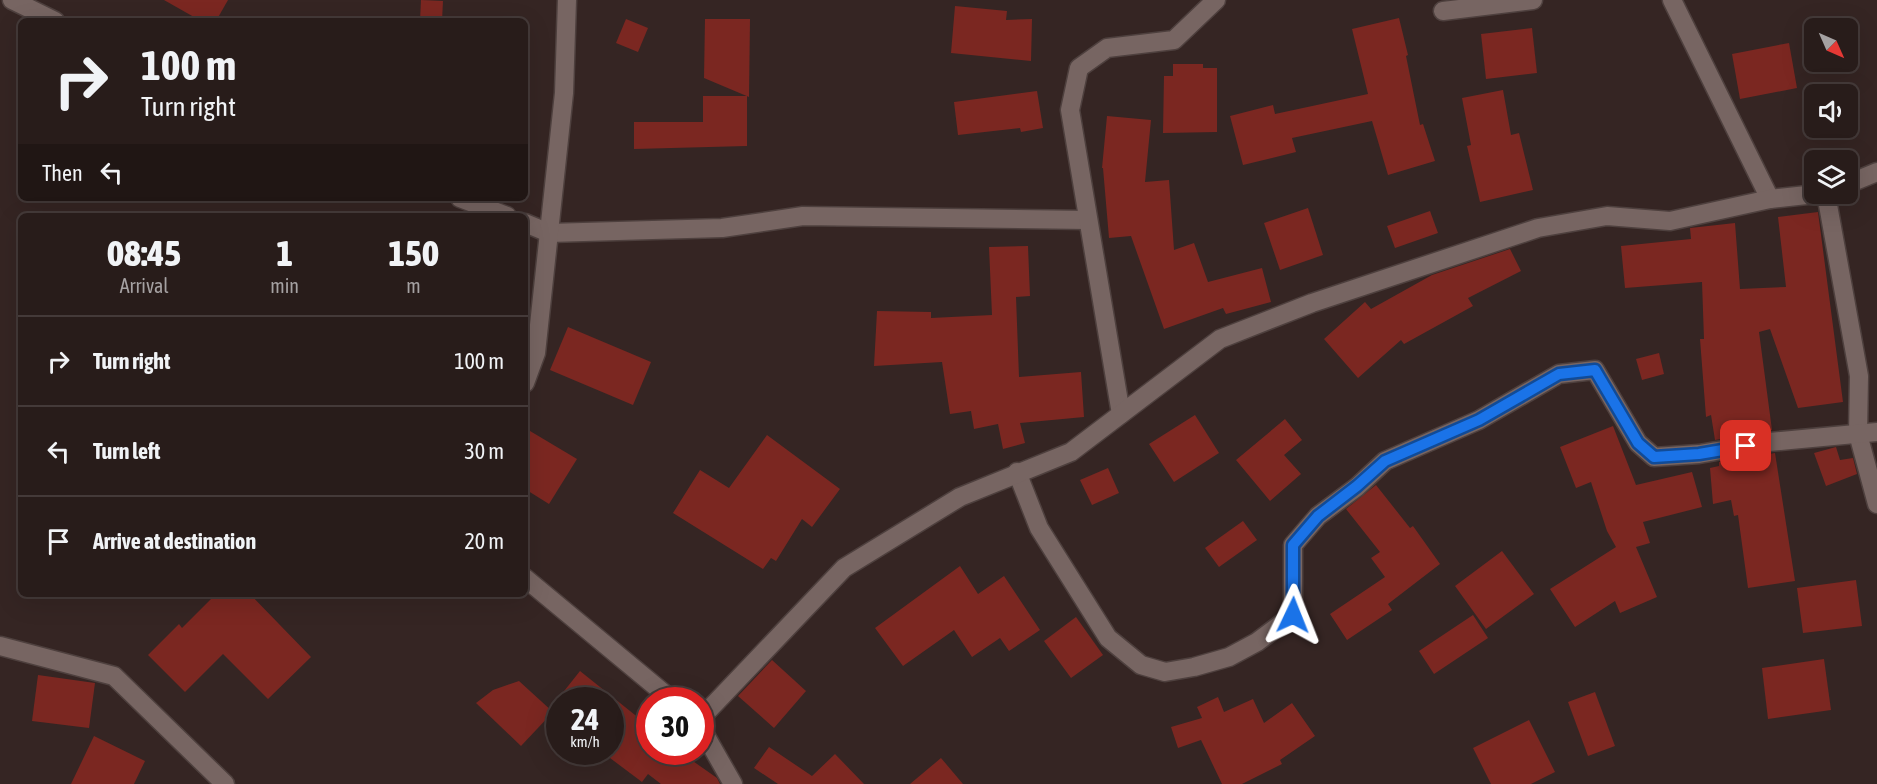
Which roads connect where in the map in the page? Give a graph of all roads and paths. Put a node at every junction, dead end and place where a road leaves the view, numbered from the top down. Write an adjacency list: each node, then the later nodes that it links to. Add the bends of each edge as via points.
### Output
1 (12, 0): 7 (street)
2 (567, 0): 17 (street, via 564,93)
3 (1216, 0): 15 (street, via 1174,40 1107,48 1079,68 1070,110)
4 (1533, 0): 6 (street)
5 (1672, 0): 11 (street)
6 (1443, 11)
7 (49, 18)
8 (1877, 172): 9 (street)
9 (1858, 180)
10 (1804, 195): 11 (street)
11 (1770, 199): 19 (street, via 1670,221 1607,216 1538,228 1311,303 1220,339)
12 (468, 201): 14 (street)
13 (1828, 204): 21 (street, via 1859,376)
14 (499, 213)
15 (1088, 220): 17 (street, via 804,216 722,228); 19 (street)
16 (528, 224): 17 (street)
17 (549, 232): 18 (street, via 536,353)
18 (528, 374)
19 (1121, 414): 22 (street, via 1071,452)
20 (1877, 432): 21 (street)
21 (1858, 434): 22 (street, via 1654,457 1638,443 1595,370 1559,374 1479,420 1385,461 1318,516 1293,545 1293,615 1229,657 1165,672 1141,665 1108,638 1039,528); 23 (street)
22 (1017, 472): 27 (street, via 960,496 844,567)
23 (1877, 504)
24 (528, 580): 26 (street)
25 (0, 646): 29 (street, via 114,676)
26 (656, 687)
27 (714, 704)
28 (714, 751): 30 (street)
29 (225, 784)
30 (733, 784)

